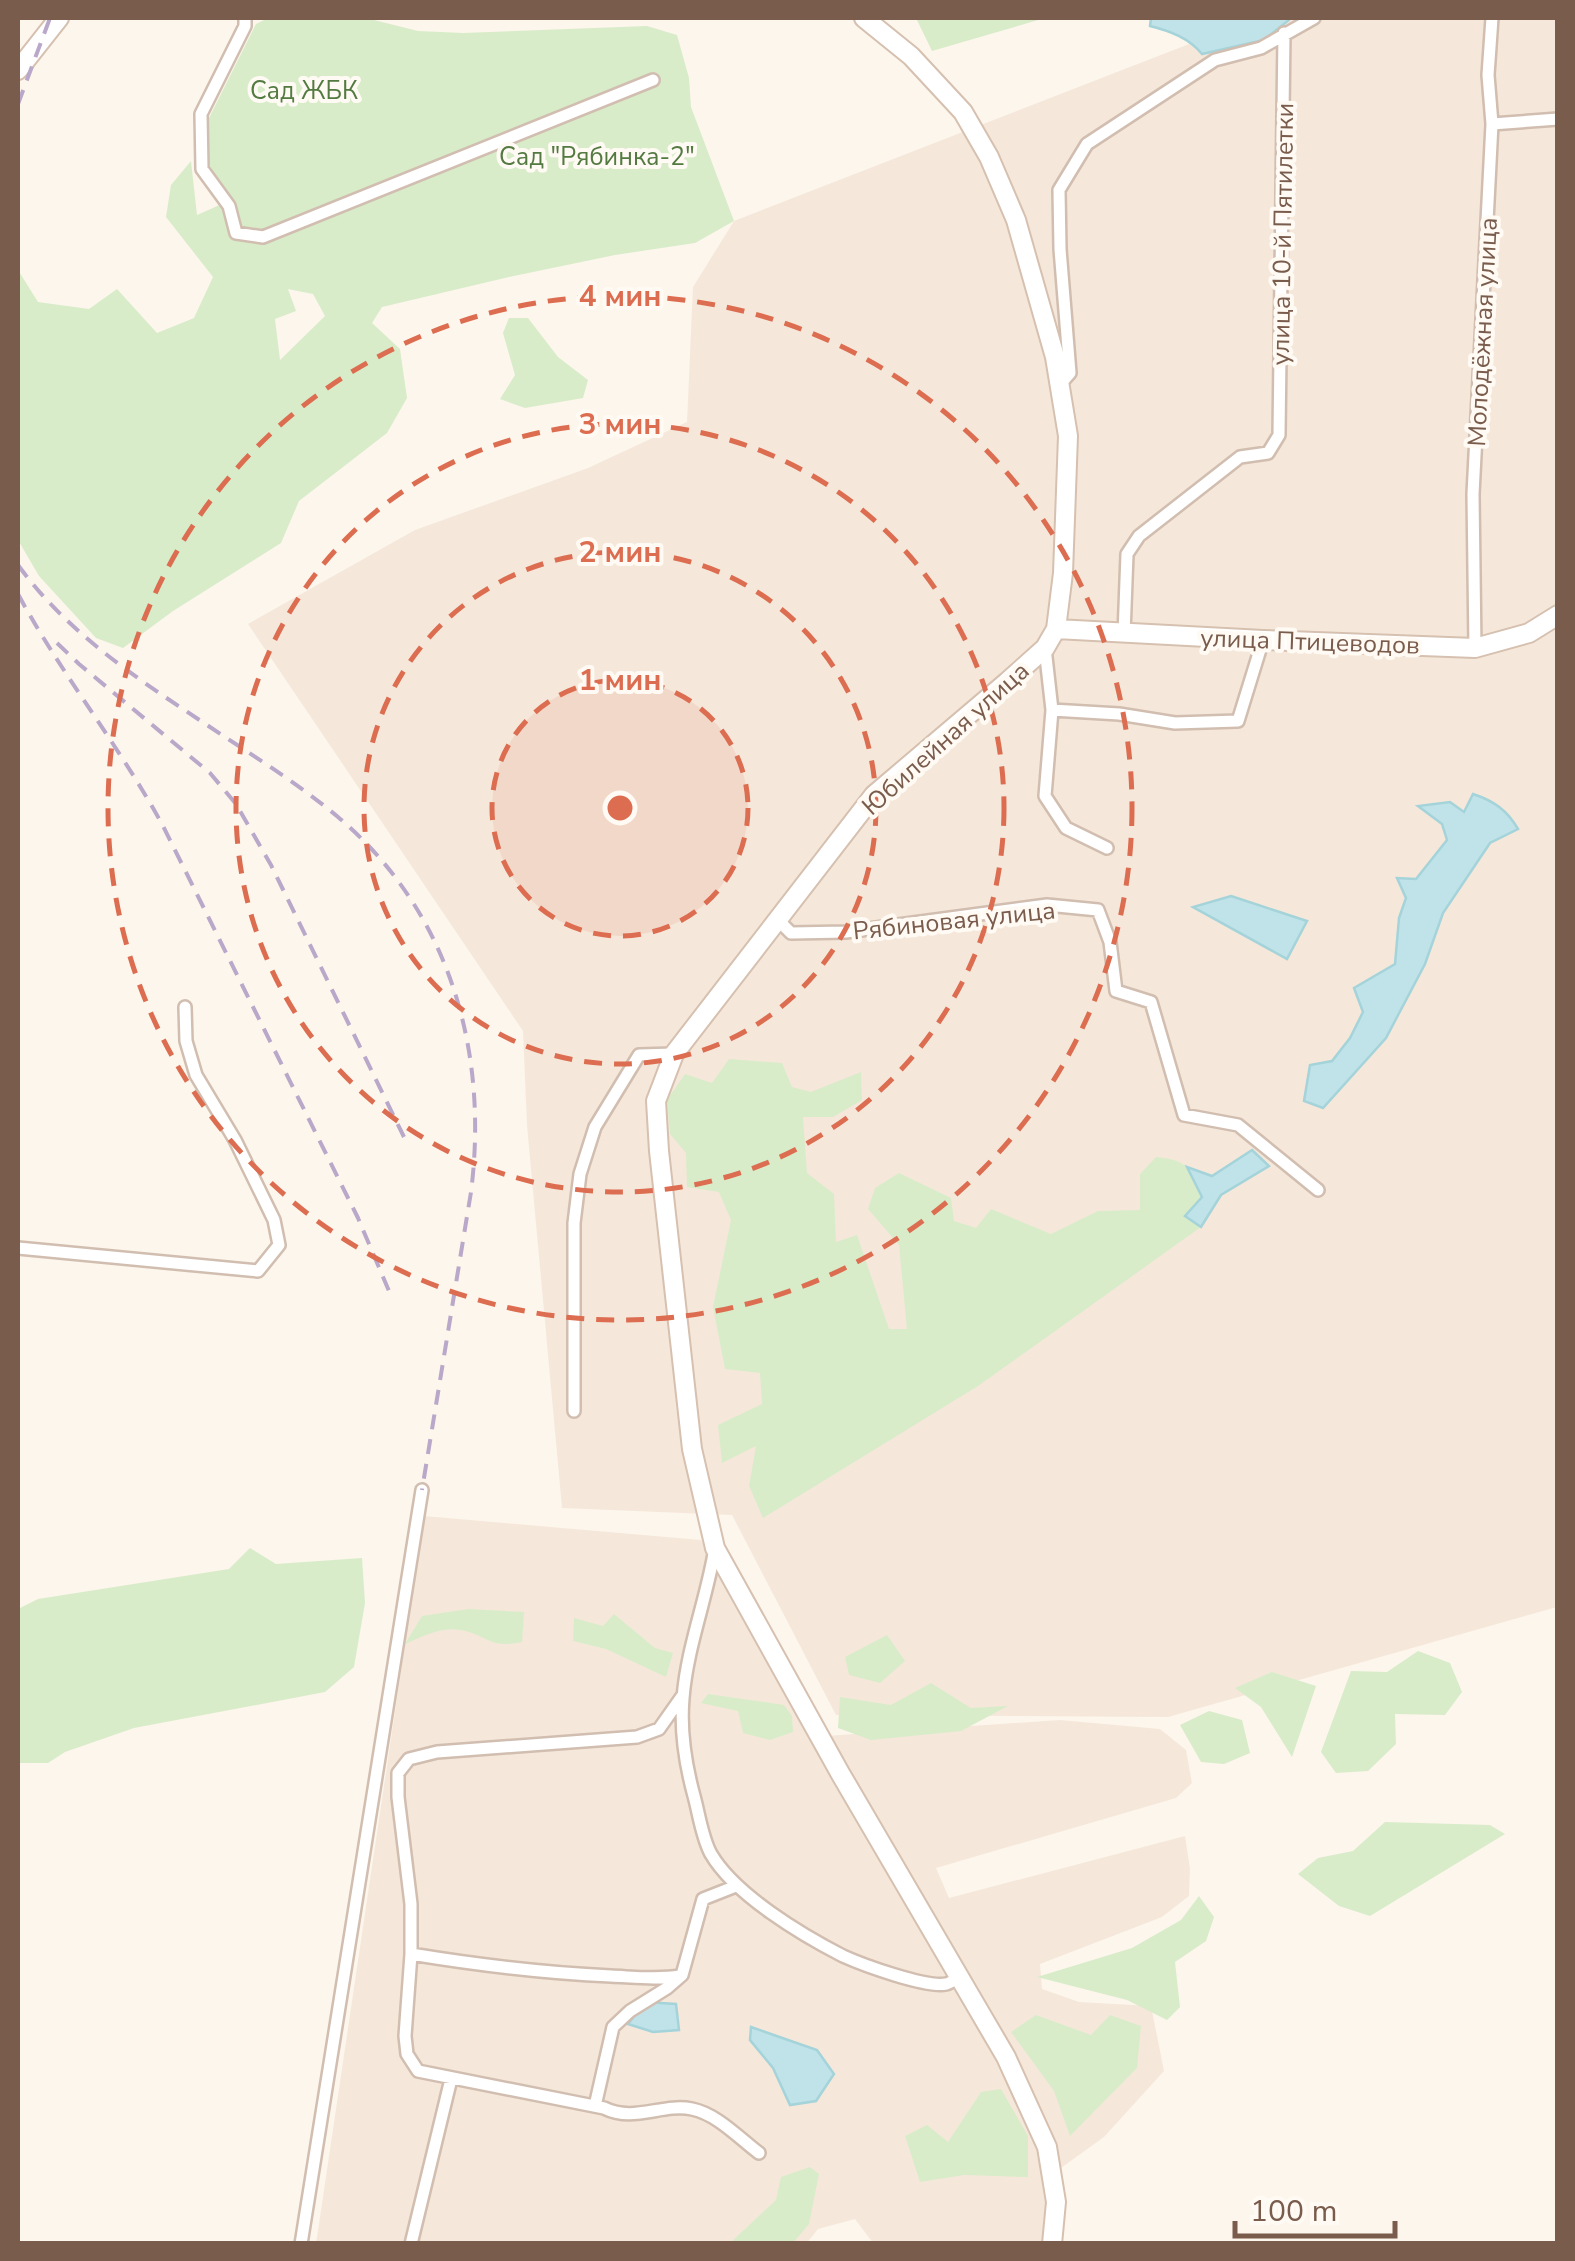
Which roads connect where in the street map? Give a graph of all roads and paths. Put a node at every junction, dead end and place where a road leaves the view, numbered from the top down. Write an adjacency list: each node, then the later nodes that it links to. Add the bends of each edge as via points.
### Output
1 (60, 18): 7 (street)
2 (245, 18): 8 (street, via 201,114 202,169 229,206 236,233 263,237)
3 (864, 18): 11 (street, Юбилейная улица, via 911,56 978,136 1008,198)
4 (1314, 18): 6 (street)
5 (1492, 18): 10 (street, Молодёжная улица)
6 (1284, 33): 11 (street, via 1262,48 1215,60 1087,144 1059,190 1070,373); 14 (street, улица 10-й Пятилетки, via 1279,435 1268,453 1240,457 1139,536 1127,554)
7 (18, 70)
8 (654, 80)
9 (1558, 119): 10 (street)
10 (1492, 124): 17 (street, Молодёжная улица, via 1473,494)
11 (1060, 384): 13 (street, Юбилейная улица, via 1068,436)
12 (1558, 615): 17 (street, улица Птицеводов, via 1528,633)
13 (1056, 629): 14 (street, улица Птицеводов); 16 (street, Юбилейная улица)
14 (1124, 634): 15 (street, улица Птицеводов)
15 (1263, 640): 17 (street, улица Птицеводов); 18 (street, via 1238,721 1174,723)
16 (1045, 648): 18 (street); 20 (street, Юбилейная улица, via 874,796)
17 (1475, 648)
18 (1052, 710): 19 (street, via 1045,796 1066,828)
19 (1108, 848)
20 (779, 921): 22 (street, Юбилейная улица); 23 (street, Рябиновая улица, via 792,933 846,932 1047,905 1098,910 1116,991 1151,1002 1184,1115 1238,1125)
21 (185, 1007): 24 (street, via 196,1075 235,1140 274,1220 279,1245 258,1271)
22 (674, 1054): 25 (street, via 638,1055 595,1127 580,1174); 27 (street, Юбилейная улица, via 656,1102 659,1151 692,1450)
23 (1318, 1190)
24 (18, 1248)
25 (574, 1411)
26 (422, 1490): 36 (street)
27 (715, 1548): 28 (street); 32 (street, Юбилейная улица)
28 (683, 1695): 29 (street, via 682,1738 710,1852); 30 (street, via 659,1729 636,1737 409,1759 398,1773 398,1797)
29 (736, 1886): 31 (street, via 703,1899); 32 (street, via 805,1934 883,1972 944,1984)
30 (411, 1954): 31 (street, via 578,1975); 33 (street, via 407,2054 418,2071)
31 (682, 1975): 34 (street, via 613,2027)
32 (959, 1976): 38 (street, Юбилейная улица, via 1006,2057 1046,2147 1056,2202)
33 (451, 2079): 34 (street); 37 (street)
34 (595, 2106): 35 (street, via 638,2114 692,2109 709,2114)
35 (758, 2153)
36 (301, 2244)
37 (412, 2244)
38 (1052, 2244)

